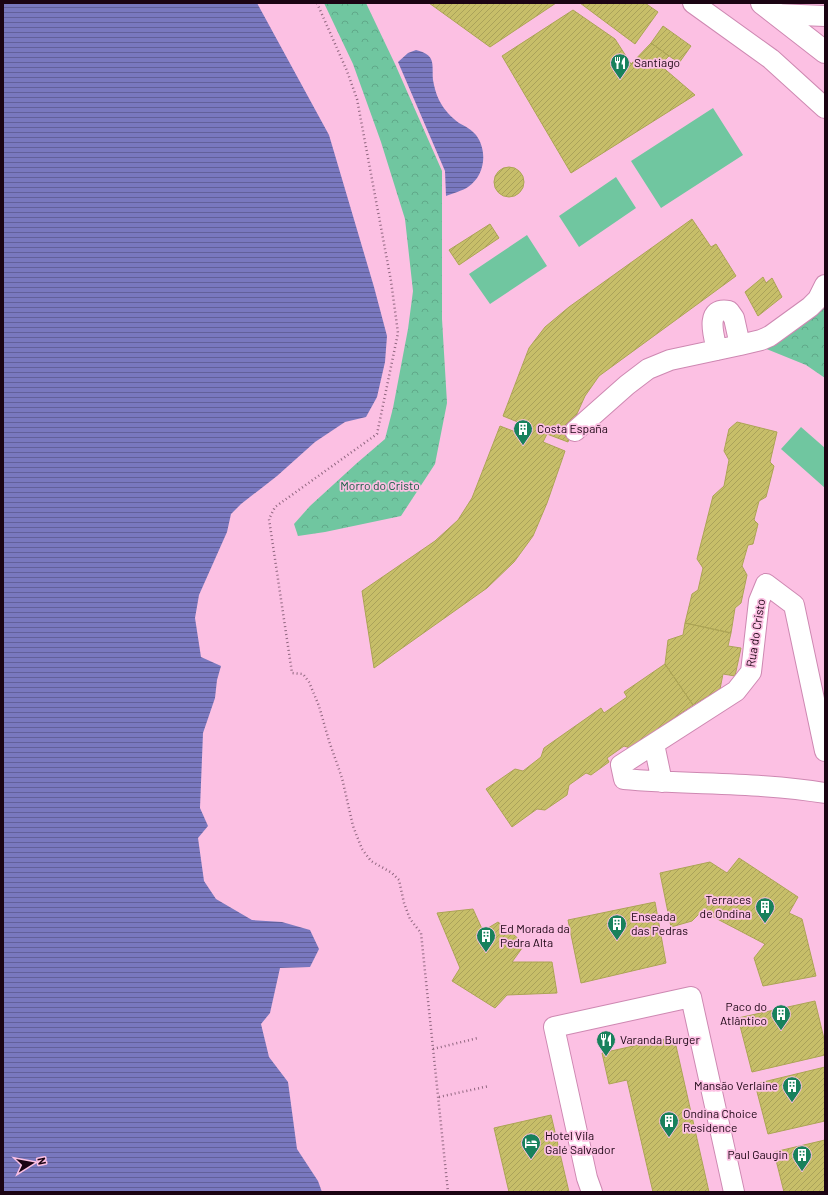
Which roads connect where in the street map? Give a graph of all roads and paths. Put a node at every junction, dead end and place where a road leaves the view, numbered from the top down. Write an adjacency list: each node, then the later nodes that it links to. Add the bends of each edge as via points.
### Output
1 (317, 3): 16 (path, via 357,99 391,281 398,333 377,434 275,507 269,519 292,673 303,674 309,682 342,778 353,826 362,849 371,861 399,880 410,920 420,933)
2 (693, 3): 6 (street, via 771,60)
3 (769, 8): 4 (street); 5 (main road)
4 (825, 16)
5 (825, 52)
6 (825, 108)
7 (825, 284): 8 (street, via 818,300 776,332 761,340)
8 (740, 345): 9 (street); 9 (street, via 734,318 729,311 724,310 712,320)
9 (717, 350): 10 (street, via 670,360 648,369 627,384)
10 (575, 431)
11 (654, 744): 12 (street, Rua do Cristo, via 736,691 751,672 759,601 766,584 794,605); 13 (street); 13 (street, Rua do Cristo, via 621,765 624,779)
12 (825, 751)
13 (662, 782): 14 (street, Rua do Cristo, via 782,787)
14 (825, 793)
15 (478, 1038): 16 (path)
16 (433, 1049): 18 (path)
17 (489, 1086): 18 (path)
18 (439, 1097): 19 (path)
19 (448, 1192)
20 (592, 1192): 21 (street, via 554,1027 691,997)
21 (734, 1192)

